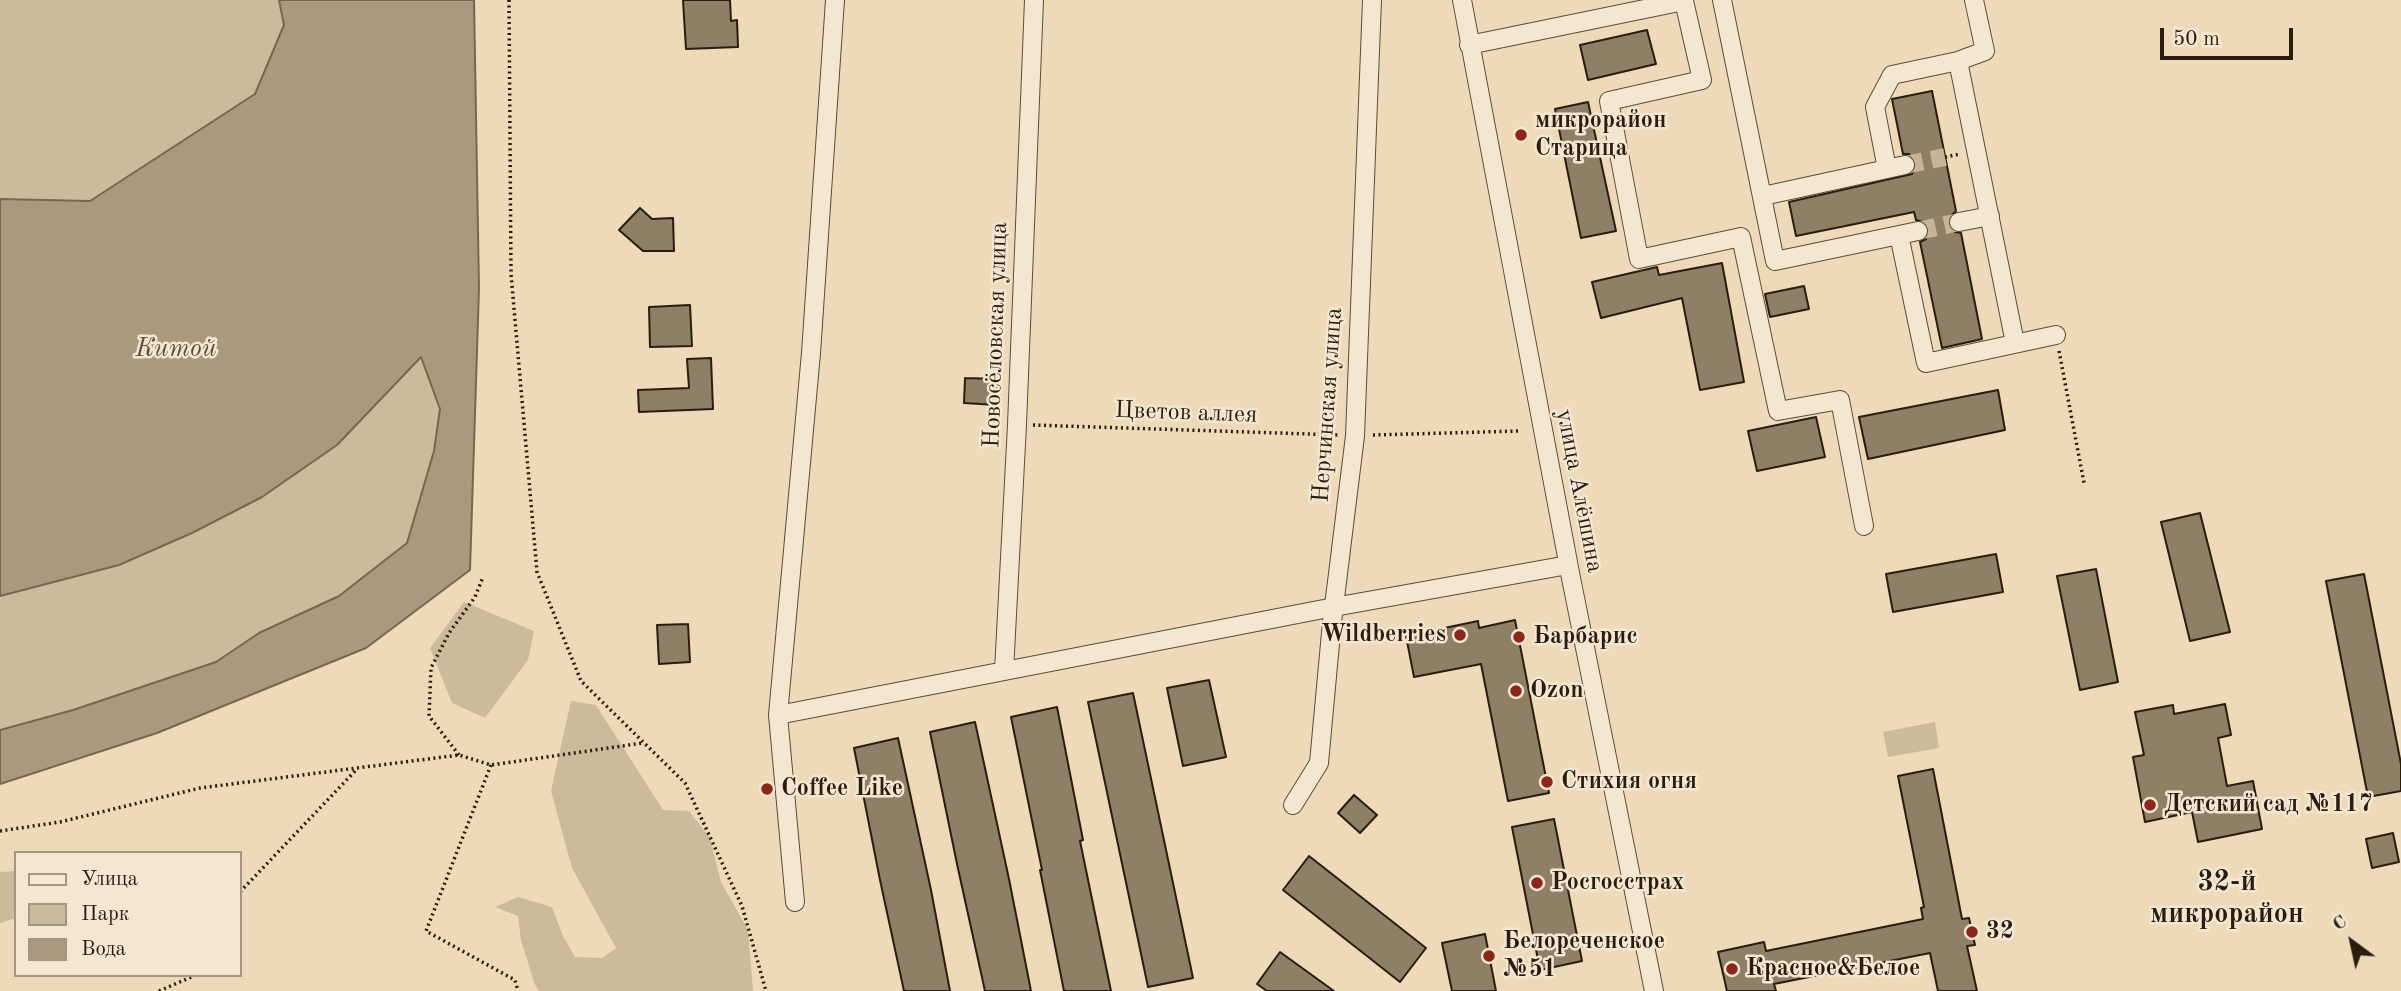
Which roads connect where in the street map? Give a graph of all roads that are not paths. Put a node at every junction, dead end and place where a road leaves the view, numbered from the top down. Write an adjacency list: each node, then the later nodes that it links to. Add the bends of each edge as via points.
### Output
1 (835, 0): 23 (street, via 809,380)
2 (1034, 0): 22 (street, Новосёловская улица)
3 (1372, 0): 21 (street, Нерчинская улица, via 1355,436)
4 (1462, 0): 8 (street, улица Алёшина)
5 (1687, 0): 8 (street); 19 (street, via 1702,80 1609,101 1639,259 1741,237 1779,411 1840,400)
6 (1722, 0): 12 (street)
7 (1974, 0): 9 (street, via 1984,51)
8 (1469, 45): 20 (street, улица Алёшина)
9 (1958, 61): 11 (street, via 1892,75 1875,107); 13 (street)
10 (1905, 165): 11 (street)
11 (1887, 169): 12 (street)
12 (1763, 195): 16 (street, via 1775,261)
13 (1990, 216): 14 (street); 18 (street)
14 (1959, 222)
15 (1918, 231): 16 (street)
16 (1899, 234): 18 (street, via 1926,363)
17 (2056, 335): 18 (street)
18 (2015, 343)
19 (1864, 526)
20 (1568, 565): 21 (street); 26 (street, улица Алёшина)
21 (1334, 607): 22 (street); 24 (street, Нерчинская улица, via 1319,763)
22 (1004, 671): 23 (street)
23 (778, 715): 25 (street)
24 (1293, 805)
25 (795, 902)
26 (1654, 991)

